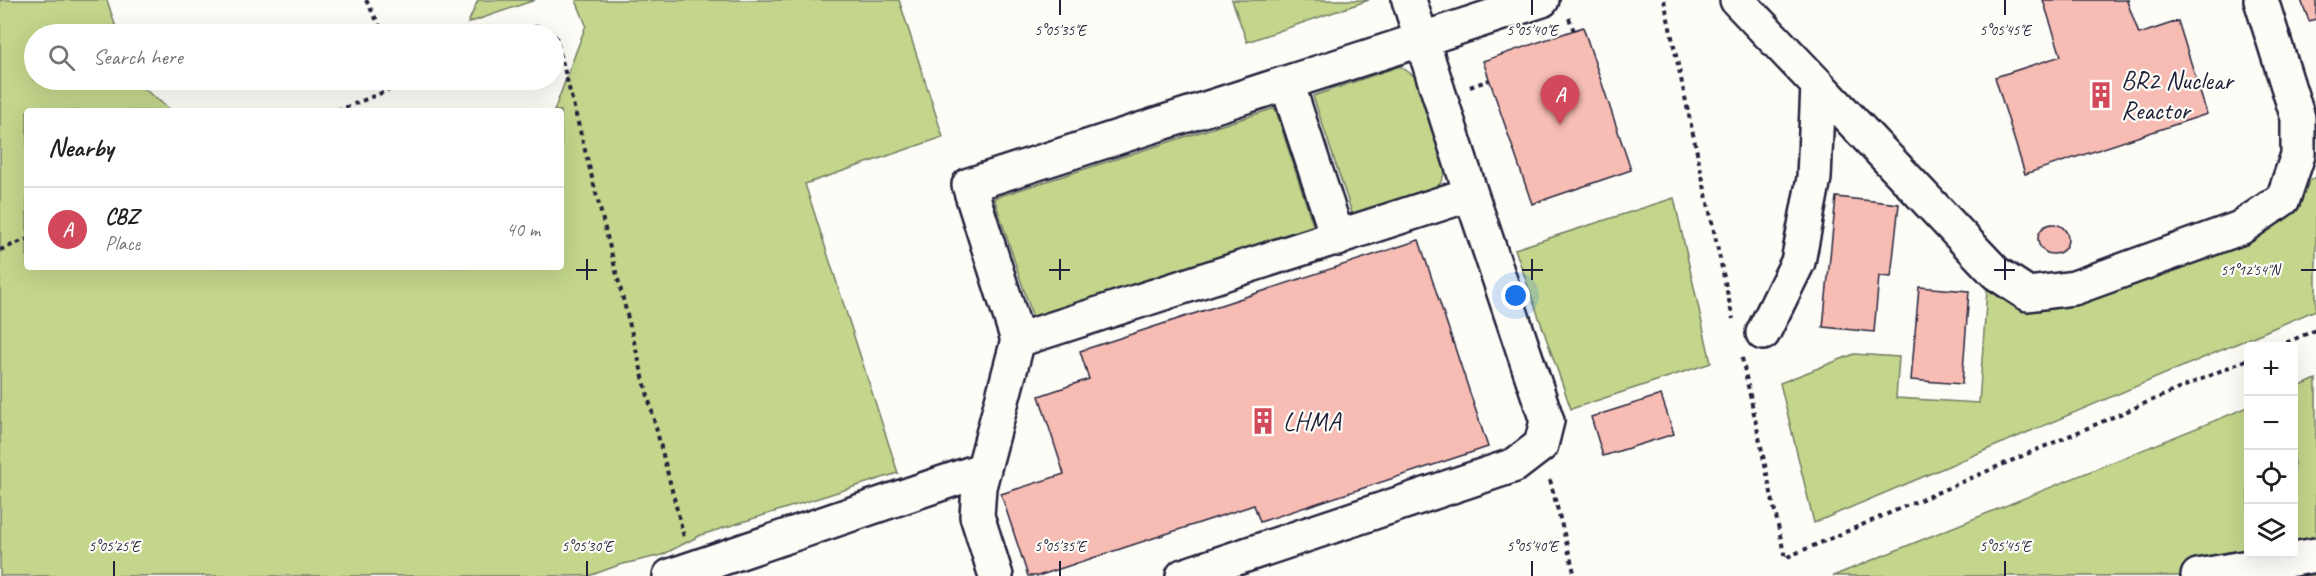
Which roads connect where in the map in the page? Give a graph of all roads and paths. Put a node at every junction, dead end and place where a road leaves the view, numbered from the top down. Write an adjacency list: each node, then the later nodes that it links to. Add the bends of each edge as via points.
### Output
1 (366, 0): 7 (path)
2 (1409, 0): 8 (lane)
3 (1542, 0): 8 (lane)
4 (1664, 0): 19 (path)
5 (1737, 0): 11 (lane)
6 (2260, 0): 11 (lane, via 2298,118 2298,155 2283,199 2240,228 2074,288 2028,294 1996,273)
7 (379, 24)
8 (1423, 39): 10 (lane); 14 (lane)
9 (564, 71): 26 (path)
10 (1287, 82): 15 (lane); 20 (lane, via 969,185)
11 (1818, 85): 19 (lane, via 1815,178 1798,262)
12 (388, 90): 13 (path)
13 (344, 108)
14 (1472, 194): 15 (lane); 23 (lane, via 1547,421)
15 (1338, 239): 20 (lane)
16 (24, 240): 17 (path)
17 (0, 250)
18 (2316, 330): 21 (path)
19 (1746, 336): 22 (path, via 1785,558)
20 (1018, 340): 24 (lane)
21 (2288, 342)
22 (2244, 361)
23 (1540, 444): 28 (lane, via 1515,465); 29 (path)
24 (984, 469): 26 (lane); 27 (lane, via 977,516)
25 (2316, 555): 30 (lane)
26 (681, 572)
27 (996, 576)
28 (1184, 576)
29 (1575, 576)
30 (2198, 576)

